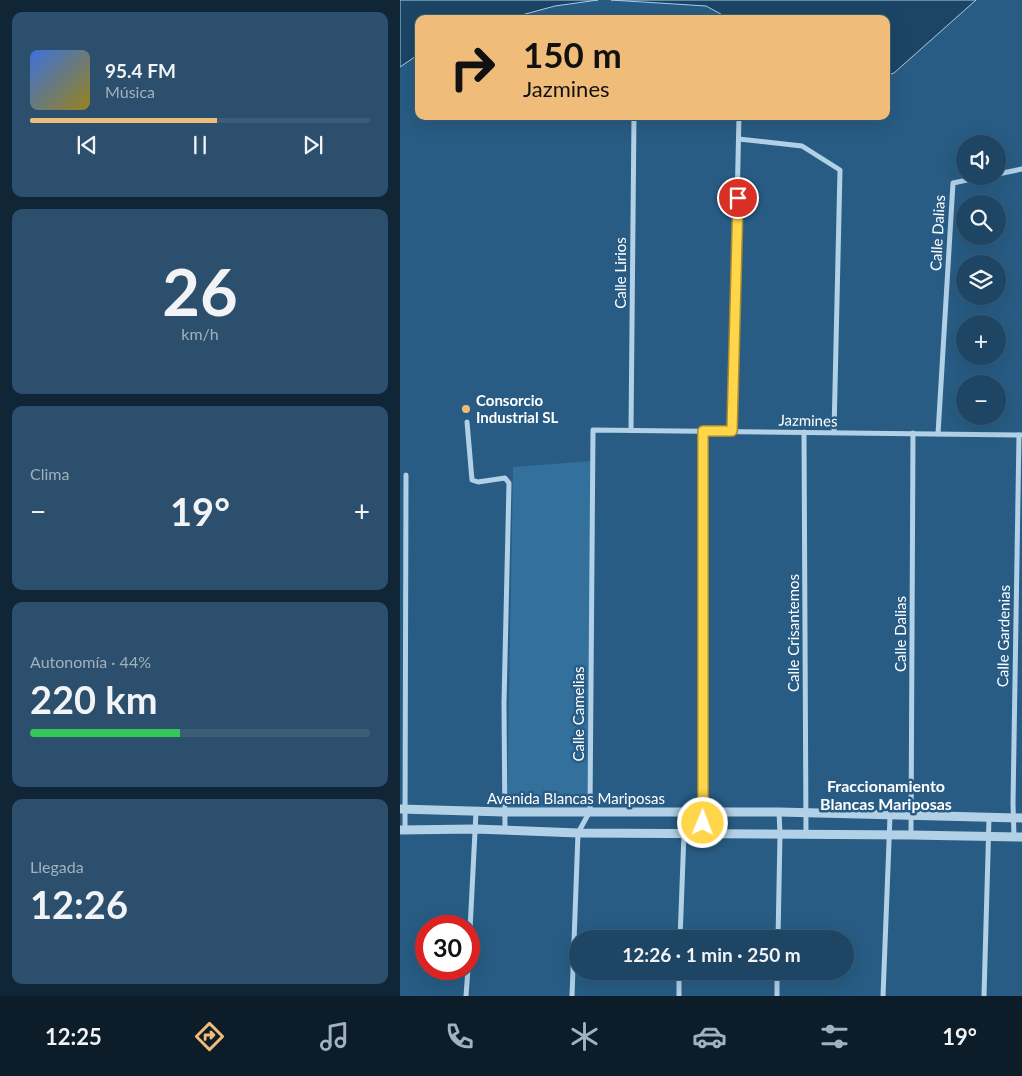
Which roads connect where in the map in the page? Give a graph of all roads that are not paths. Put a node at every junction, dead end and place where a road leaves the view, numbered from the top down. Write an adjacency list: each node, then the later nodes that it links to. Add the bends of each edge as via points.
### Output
1 (634, 120): 9 (street, Calle Lirios)
2 (739, 120): 3 (street)
3 (739, 140): 11 (street); 13 (street, via 802,146 840,170)
4 (1022, 169): 5 (street)
5 (1006, 172)
6 (956, 182): 15 (street, Calle Dalias, via 953,183)
7 (467, 422): 21 (street, via 472,480 505,478 509,483)
8 (593, 430): 9 (street, Jazmines); 22 (street, Calle Camelias)
9 (631, 430): 10 (street, Jazmines)
10 (703, 431): 11 (street, Jazmines); 23 (street)
11 (732, 431): 12 (street, Jazmines)
12 (804, 432): 13 (street, Jazmines); 25 (street, Calle Crisantemos)
13 (834, 432): 14 (street, Jazmines)
14 (914, 433): 15 (street, Jazmines); 27 (street, Calle Dalias)
15 (938, 434): 16 (street, Jazmines)
16 (1020, 435): 29 (street, Calle Gardenias)
17 (406, 475): 18 (street)
18 (402, 809): 20 (street, Avenida Blancas Mariposas); 31 (street)
19 (686, 811): 22 (street, Avenida Blancas Mariposas); 23 (street, Avenida Blancas Mariposas); 34 (street)
20 (476, 812): 21 (street, Avenida Blancas Mariposas); 30 (street)
21 (504, 812): 22 (street, Avenida Blancas Mariposas); 32 (street)
22 (590, 812): 33 (street, Calle Camelias)
23 (704, 812): 24 (street, Avenida Blancas Mariposas); 35 (street)
24 (779, 812): 25 (street, Avenida Blancas Mariposas); 36 (street)
25 (806, 813): 26 (street, Avenida Blancas Mariposas); 37 (street, Calle Crisantemos)
26 (890, 816): 27 (street, Avenida Blancas Mariposas); 38 (street)
27 (912, 817): 28 (street, Avenida Blancas Mariposas); 39 (street, Calle Dalias)
28 (990, 818): 29 (street, Avenida Blancas Mariposas); 40 (street)
29 (1017, 818): 41 (street, Calle Gardenias)
30 (475, 829): 31 (street, Avenida Blancas Mariposas); 32 (street, Avenida Blancas Mariposas); 42 (street)
31 (402, 830)
32 (505, 830): 33 (street, Avenida Blancas Mariposas)
33 (578, 833): 34 (street, Avenida Blancas Mariposas); 49 (street, Calle Camelias)
34 (684, 834): 35 (street, Avenida Blancas Mariposas); 43 (street)
35 (702, 834): 36 (street, Avenida Blancas Mariposas)
36 (780, 834): 37 (street, Avenida Blancas Mariposas); 44 (street)
37 (806, 834): 38 (street, Avenida Blancas Mariposas)
38 (889, 835): 39 (street, Avenida Blancas Mariposas); 52 (street)
39 (911, 835): 40 (street, Avenida Blancas Mariposas)
40 (989, 836): 41 (street, Avenida Blancas Mariposas); 53 (street)
41 (1018, 837)
42 (471, 915)
43 (680, 930)
44 (778, 930)
45 (467, 980): 48 (street)
46 (679, 980): 50 (street)
47 (777, 980): 51 (street)
48 (466, 996)
49 (572, 996)
50 (679, 996)
51 (777, 996)
52 (883, 996)
53 (984, 996)

